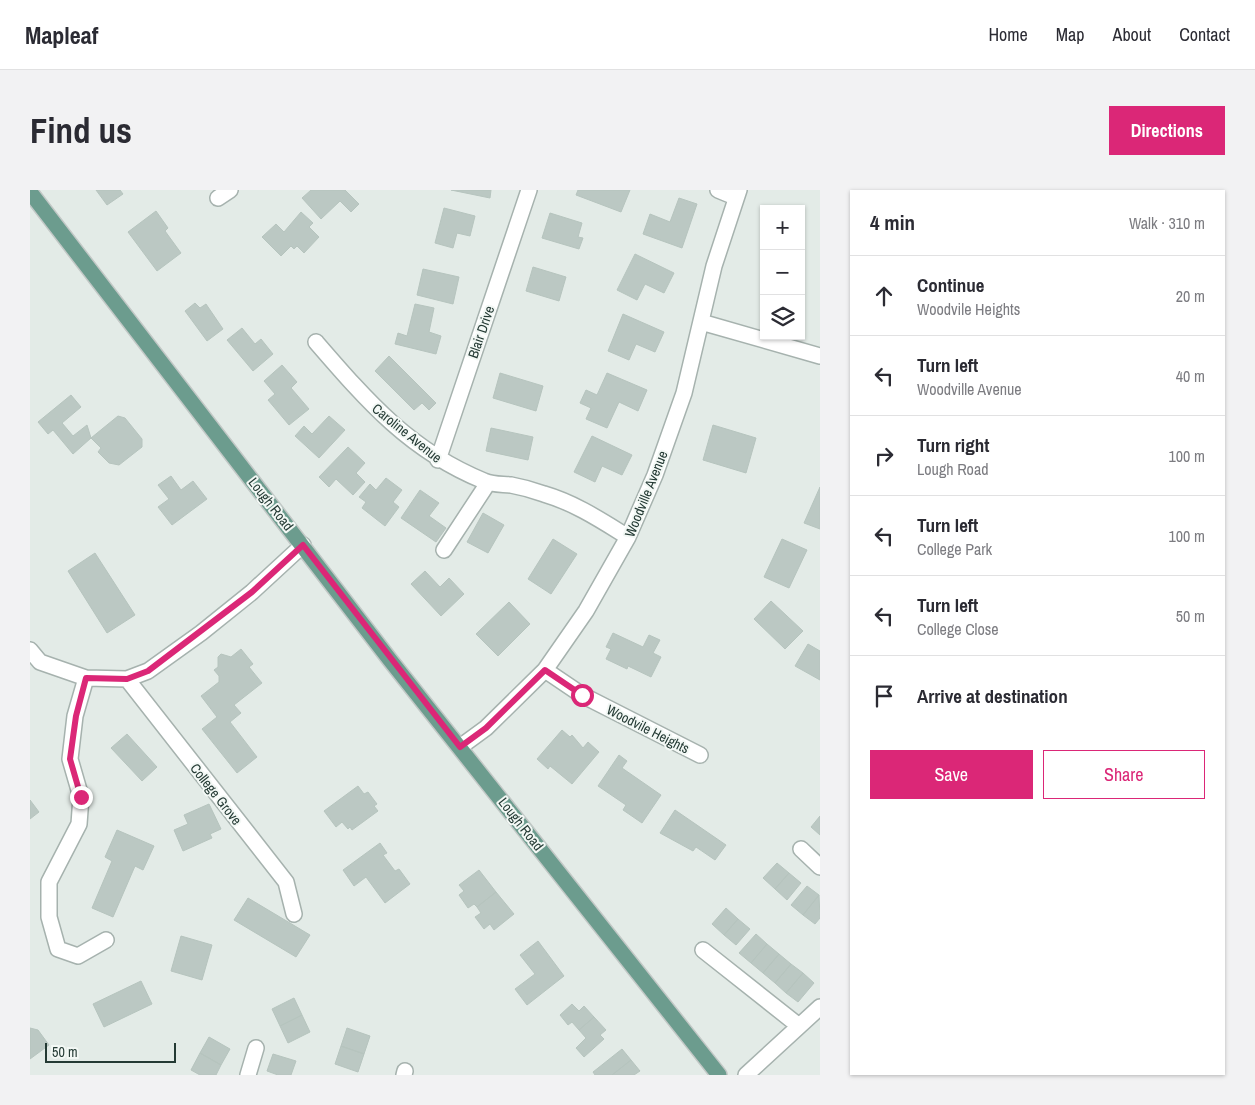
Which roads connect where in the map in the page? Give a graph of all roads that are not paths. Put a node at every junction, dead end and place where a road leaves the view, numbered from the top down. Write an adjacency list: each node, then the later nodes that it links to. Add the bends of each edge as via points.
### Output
1 (529, 190): 8 (street, Blair Drive)
2 (718, 190): 4 (street)
3 (30, 192): 11 (main road, Lough Road)
4 (737, 193): 5 (street, Woodville Avenue, via 714,266)
5 (701, 322): 7 (street); 10 (street, Woodville Avenue, via 684,393)
6 (316, 342): 8 (street, Caroline Avenue, via 390,422)
7 (820, 356)
8 (438, 460): 9 (street, Caroline Avenue)
9 (488, 483): 10 (street, Caroline Avenue, via 546,494 589,513); 12 (street)
10 (628, 538): 14 (street, Woodville Avenue, via 586,611)
11 (303, 545): 16 (street, via 252,592 201,632 148,671); 17 (main road, Lough Road)
12 (444, 550)
13 (30, 650): 15 (street, via 40,662)
14 (545, 670): 17 (street, Woodville Avenue, via 486,728); 18 (street, Woodvile Heights, via 582,695)
15 (86, 678): 16 (street); 22 (street, via 70,759 81,797 79,824 49,882 49,917 58,949 78,956)
16 (127, 679): 21 (street, College Grove, via 286,882)
17 (460, 747): 28 (main road, Lough Road)
18 (700, 755)
19 (801, 849): 20 (street)
20 (820, 867)
21 (294, 914)
22 (106, 940)
23 (703, 950): 25 (street)
24 (820, 1007): 25 (street)
25 (799, 1026): 29 (street)
26 (256, 1048): 27 (street)
27 (248, 1075)
28 (719, 1075)
29 (746, 1075)

